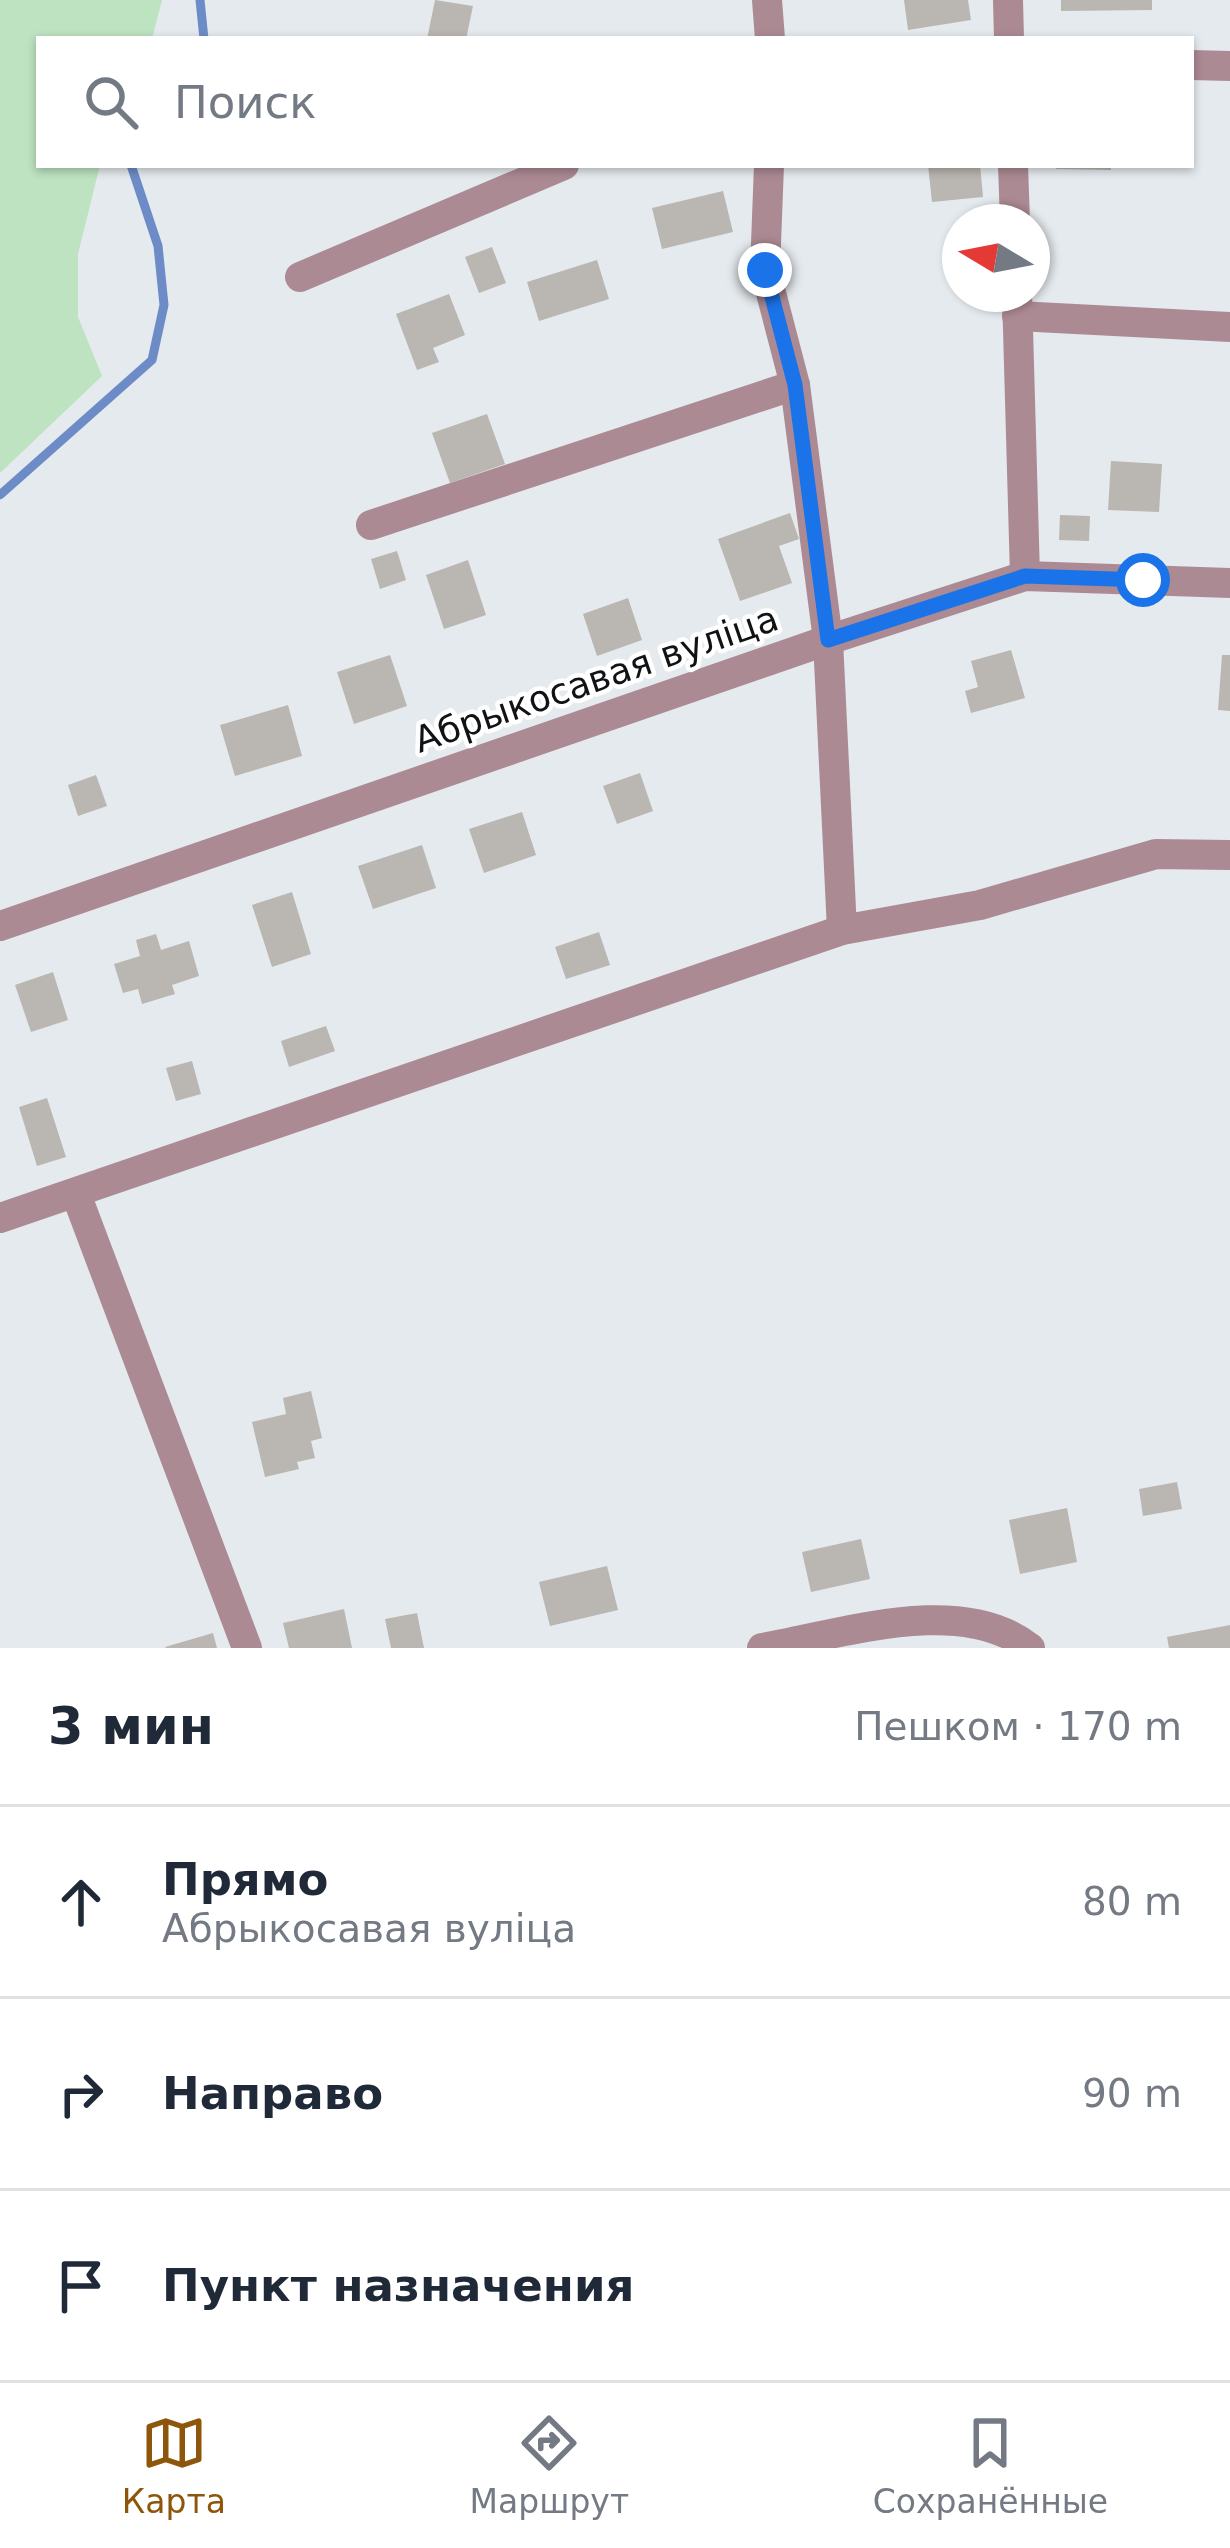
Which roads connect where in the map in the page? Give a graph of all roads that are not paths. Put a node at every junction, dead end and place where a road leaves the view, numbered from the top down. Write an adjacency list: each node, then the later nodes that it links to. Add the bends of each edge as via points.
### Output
1 (767, 0): 3 (street)
2 (1008, 0): 4 (street)
3 (770, 36)
4 (1009, 36)
5 (1194, 64): 6 (street)
6 (1230, 66)
7 (557, 168): 11 (street)
8 (770, 168): 15 (street, via 765,270)
9 (1013, 168): 10 (street)
10 (1014, 204)
11 (300, 277)
12 (1050, 308): 14 (street)
13 (1017, 312): 17 (street)
14 (1230, 327)
15 (795, 385): 16 (street); 19 (street)
16 (370, 525)
17 (1025, 576): 18 (street, Абрыкосавая вуліца); 19 (street, Абрыкосавая вуліца)
18 (1230, 584)
19 (828, 640): 21 (street, Абрыкосавая вуліца); 22 (street)
20 (1230, 855): 22 (street, via 1156,854 980,905)
21 (0, 926)
22 (842, 930): 23 (street)
23 (76, 1194): 24 (street); 25 (street)
24 (0, 1218)
25 (248, 1648)
26 (763, 1648): 27 (street, via 938,1617 1014,1635)
27 (1030, 1648)

